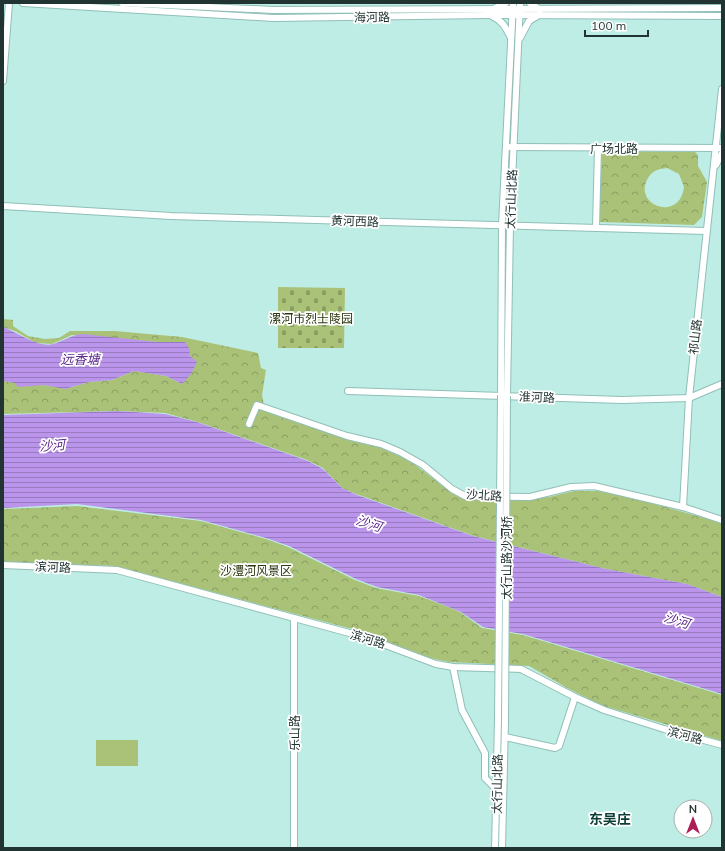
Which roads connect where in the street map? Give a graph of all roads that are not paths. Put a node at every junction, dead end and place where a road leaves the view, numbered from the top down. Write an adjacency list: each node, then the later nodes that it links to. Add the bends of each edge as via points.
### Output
1 (9, 3): 14 (street)
2 (22, 3): 9 (street, 海河路, via 274,18)
3 (122, 3): 9 (street, 海河路, via 274,10)
4 (506, 3): 9 (street)
5 (520, 3): 10 (street, 太行山北路)
6 (530, 3): 11 (street)
7 (722, 8): 11 (street, 海河路)
8 (512, 9): 9 (street, 海河路); 10 (street, 海河路); 13 (street, 太行山北路)
9 (490, 12): 13 (street, via 500,20)
10 (520, 13): 11 (street, 海河路); 13 (street, 太行山北路)
11 (540, 13): 12 (street, 海河路); 13 (street, via 529,21)
12 (722, 16)
13 (515, 40): 16 (street, 太行山北路); 17 (street, 太行山北路)
14 (3, 81)
15 (722, 89): 19 (street, 祁山路)
16 (506, 147): 17 (street, 广场北路); 24 (street, 太行山北路)
17 (513, 147): 18 (street, 广场北路); 25 (street, 太行山北路)
18 (598, 148): 19 (street, 广场北路); 26 (street)
19 (719, 148): 20 (street, 祁山路)
20 (720, 157): 22 (street, 祁山路)
21 (722, 167): 22 (street)
22 (714, 168): 27 (street, 祁山路)
23 (3, 206): 24 (street, 黄河西路, via 171,216)
24 (502, 225): 25 (street, 黄河西路); 30 (street, 太行山北路)
25 (510, 225): 26 (street, 黄河西路); 30 (street, 太行山北路)
26 (596, 228): 27 (street, 黄河西路)
27 (706, 231): 31 (street, 祁山路)
28 (722, 384): 31 (street, 淮河路)
29 (348, 391): 30 (street, 淮河路)
30 (504, 396): 31 (street, 淮河路, via 622,400); 39 (street, 太行山路沙河桥, bridge)
31 (689, 398): 33 (street, 祁山路)
32 (249, 424): 33 (street, 沙北路, via 257,405 347,436 381,444 423,465 452,489 465,496 530,498 571,487 594,486)
33 (683, 507): 34 (street, 沙北路)
34 (722, 520)
35 (3, 565): 36 (street, 滨河路, via 116,570)
36 (294, 618): 37 (street, 滨河路, via 375,641 436,664); 43 (street, 乐山路)
37 (453, 667): 38 (street, 滨河路, via 521,669); 42 (street, via 462,710 485,753 485,778)
38 (575, 697): 40 (street, via 559,746 555,748); 41 (street, 滨河路, via 604,710)
39 (502, 720): 40 (street, 太行山北路); 42 (street, 太行山北路)
40 (505, 736): 45 (street, 太行山北路)
41 (722, 745)
42 (496, 789): 44 (street, 太行山北路)
43 (294, 848)
44 (495, 848)
45 (502, 848)

